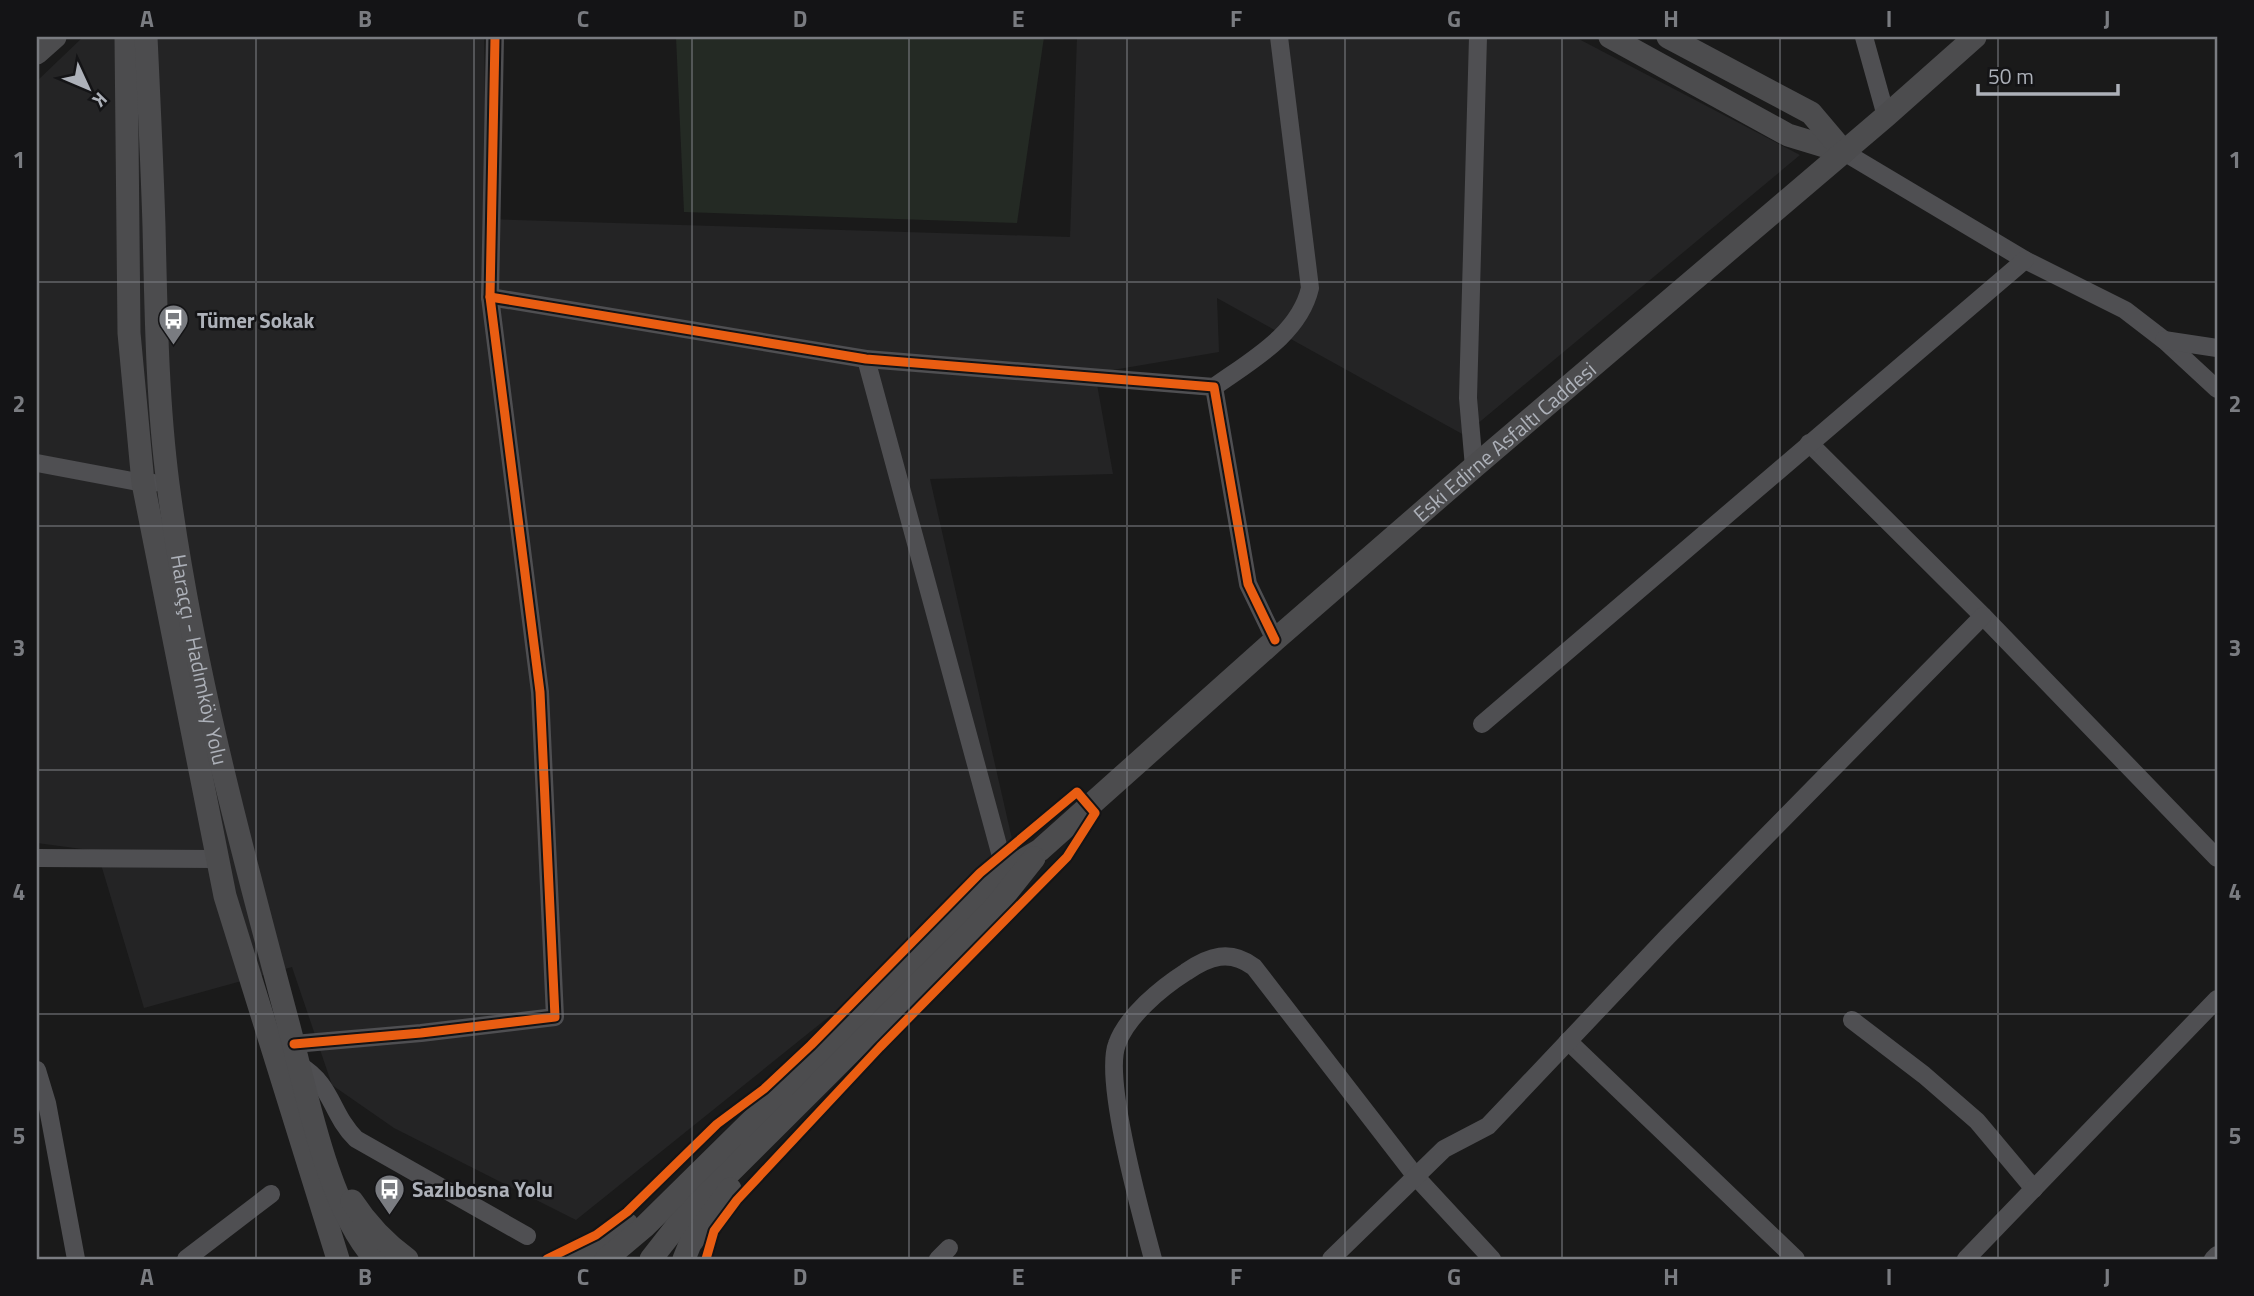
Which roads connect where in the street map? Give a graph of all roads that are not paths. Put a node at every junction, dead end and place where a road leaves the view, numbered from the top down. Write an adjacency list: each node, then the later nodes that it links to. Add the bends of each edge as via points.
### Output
1 (55, 37): 11 (main road)
2 (126, 37): 25 (main road, Haraççı - Hadımköy Yolu, via 129,334)
3 (146, 37): 24 (main road, Haraççı - Hadımköy Yolu, via 157,345)
4 (495, 37): 15 (street)
5 (1279, 37): 19 (street, via 1310,288 1306,305 1290,328)
6 (1478, 37): 23 (street, via 1468,398)
7 (1610, 37): 13 (main road, via 1788,135)
8 (1668, 37): 13 (main road, via 1811,113)
9 (1864, 37): 12 (street)
10 (1975, 37): 12 (main road, Eski Edirne Asfaltı Caddesi)
11 (37, 53)
12 (1886, 116): 13 (main road, Eski Edirne Asfaltı Caddesi)
13 (1844, 152): 14 (street); 23 (main road, Eski Edirne Asfaltı Caddesi)
14 (2025, 260): 16 (street, via 2125,310); 21 (street)
15 (490, 297): 18 (street); 37 (street, via 540,692 555,1017)
16 (2164, 340): 17 (street); 20 (street)
17 (2217, 348)
18 (866, 359): 19 (street); 33 (street)
19 (1214, 387): 27 (street, via 1248,584)
20 (2217, 389)
21 (1809, 443): 26 (street); 28 (street)
22 (37, 463): 25 (street)
23 (1474, 467): 27 (main road, Eski Edirne Asfaltı Caddesi)
24 (168, 482): 25 (street); 37 (main road, Haraççı - Hadımköy Yolu, via 196,644 237,829)
25 (143, 483): 32 (main road, Haraççı - Hadımköy Yolu)
26 (1983, 616): 31 (street); 36 (street)
27 (1275, 640): 29 (main road, Eski Edirne Asfaltı Caddesi)
28 (1482, 724)
29 (1040, 850): 33 (main road); 41 (main road, via 992,911)
30 (37, 858): 32 (street)
31 (2217, 858)
32 (216, 859): 51 (main road, Haraççı - Hadımköy Yolu)
33 (1005, 870): 40 (main road)
34 (2217, 999): 44 (street)
35 (1852, 1020): 44 (street, via 1977,1121)
36 (1568, 1041): 43 (street, via 1488,1125 1444,1149); 60 (street)
37 (296, 1054): 42 (main road, Haraççı - Hadımköy Yolu); 46 (street, via 321,1081 345,1128 356,1139)
38 (37, 1070): 39 (street)
39 (42, 1105): 49 (street)
40 (747, 1124): 54 (main road, via 707,1146 613,1236); 55 (main road)
41 (775, 1128): 47 (main road, via 768,1144 721,1199); 56 (main road, via 676,1227)
42 (329, 1169): 52 (main road, Haraççı - Hadımköy Yolu, via 349,1223); 53 (main road, via 366,1222)
43 (1417, 1178): 57 (street, via 1254,967 1236,957 1213,957 1186,972 1135,1015 1115,1048 1114,1084); 58 (street); 59 (street)
44 (2034, 1188): 61 (street)
45 (271, 1194): 50 (street)
46 (527, 1237)
47 (689, 1254)
48 (2217, 1255): 62 (street)
49 (76, 1259)
50 (186, 1259)
51 (338, 1259)
52 (375, 1259)
53 (407, 1259)
54 (568, 1259)
55 (606, 1259)
56 (651, 1259)
57 (1153, 1259)
58 (1331, 1259)
59 (1492, 1259)
60 (1796, 1259)
61 (1966, 1259)
62 (2213, 1259)

